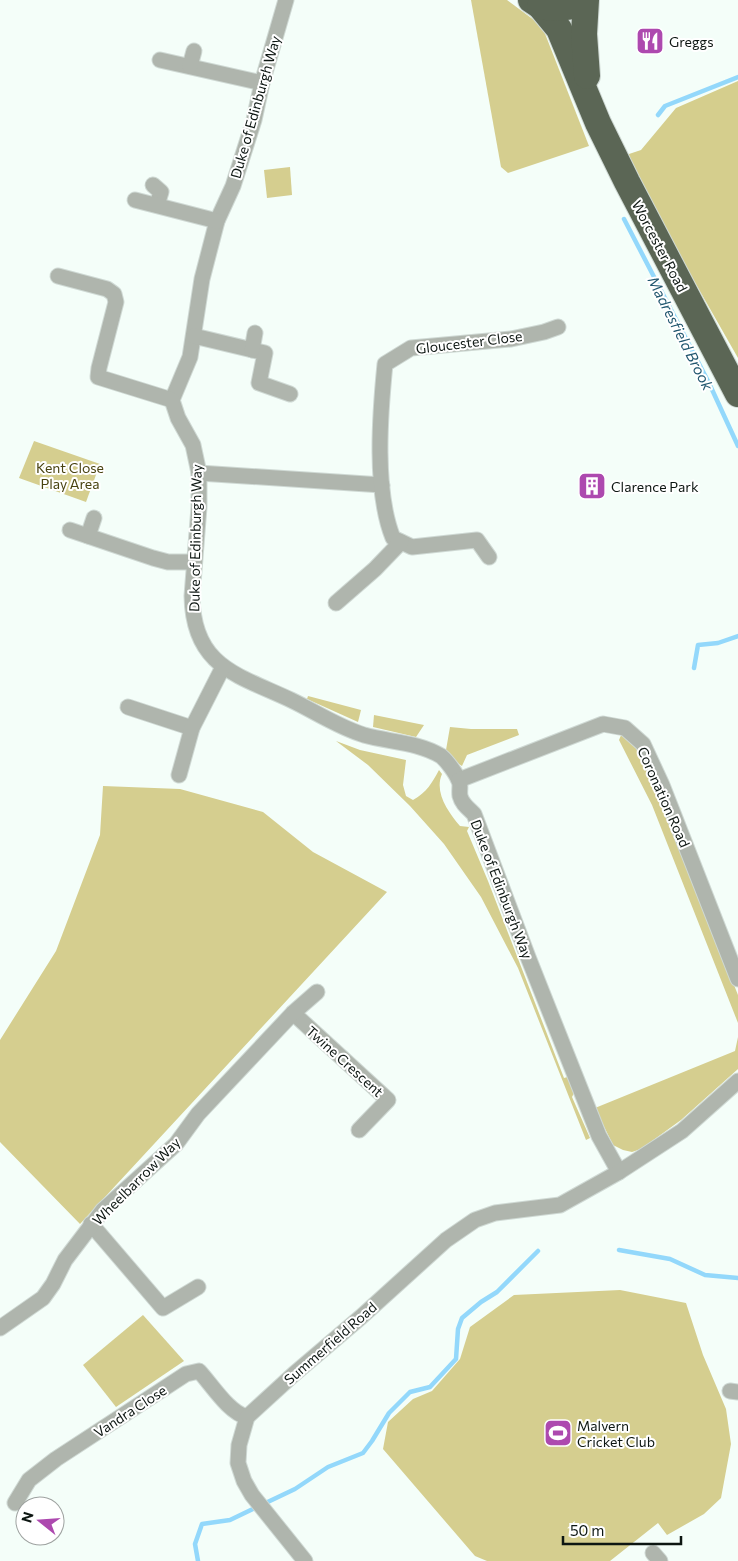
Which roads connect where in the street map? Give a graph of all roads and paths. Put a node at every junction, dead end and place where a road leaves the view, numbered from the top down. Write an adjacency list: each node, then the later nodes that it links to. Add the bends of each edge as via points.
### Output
1 (286, 0): 7 (street, Duke of Edinburgh Way)
2 (586, 0): 3 (highway, via 568,8 555,9); 8 (highway)
3 (536, 3): 8 (highway, Worcester Road, via 559,29)
4 (194, 51): 6 (street)
5 (160, 60): 6 (street)
6 (190, 66): 7 (street)
7 (262, 83): 12 (street, Duke of Edinburgh Way, via 233,186)
8 (587, 95): 19 (highway, Worcester Road, via 626,182)
9 (153, 185): 11 (street, via 161,192)
10 (135, 200): 11 (street)
11 (158, 206): 12 (street)
12 (217, 221): 16 (street, Duke of Edinburgh Way, via 202,279)
13 (58, 276): 20 (street, via 107,289 114,294 116,302 98,377)
14 (558, 327): 22 (street, Gloucester Close, via 511,339 412,348 385,364 380,411)
15 (255, 333): 17 (street)
16 (194, 336): 17 (street); 20 (street, Duke of Edinburgh Way, via 190,357)
17 (252, 350): 18 (street, via 265,353 259,383)
18 (290, 394)
19 (738, 394)
20 (172, 400): 21 (street, Duke of Edinburgh Way, via 193,445)
21 (199, 473): 22 (street); 28 (street, Duke of Edinburgh Way)
22 (382, 485): 26 (street, Gloucester Close, via 389,528 393,538)
23 (94, 518): 25 (street)
24 (70, 530): 25 (street)
25 (88, 536): 28 (street, via 161,560)
26 (400, 542): 27 (street, via 412,547 477,540); 29 (street)
27 (488, 556)
28 (194, 562): 30 (street, Duke of Edinburgh Way, via 192,610 197,634)
29 (336, 603)
30 (223, 667): 32 (street); 34 (street, Duke of Edinburgh Way, via 363,735 430,751 442,757)
31 (128, 708): 32 (street)
32 (192, 728): 33 (street)
33 (179, 774)
34 (459, 780): 35 (street, Coronation Road, via 602,724 625,728 643,744 662,785); 40 (street, Duke of Edinburgh Way, via 460,794 480,828 599,1136)
35 (738, 979)
36 (317, 992): 37 (street, Wheelbarrow Way)
37 (293, 1013): 39 (street, Twine Crescent, via 388,1100); 41 (street, Wheelbarrow Way, via 198,1114 176,1144)
38 (738, 1081): 40 (street, via 682,1131)
39 (360, 1130)
40 (619, 1172): 44 (street, Summerfield Road, via 560,1204 495,1213 475,1220 446,1240)
41 (91, 1224): 42 (street, via 163,1308); 43 (street, Wheelbarrow Way, via 43,1298)
42 (198, 1287)
43 (0, 1328)
44 (248, 1417): 45 (street, Vandra Close, via 229,1407 199,1371 186,1374 56,1459 29,1480); 46 (street, Summerfield Road, via 239,1444 238,1463 244,1481)
45 (19, 1496)
46 (304, 1561)

